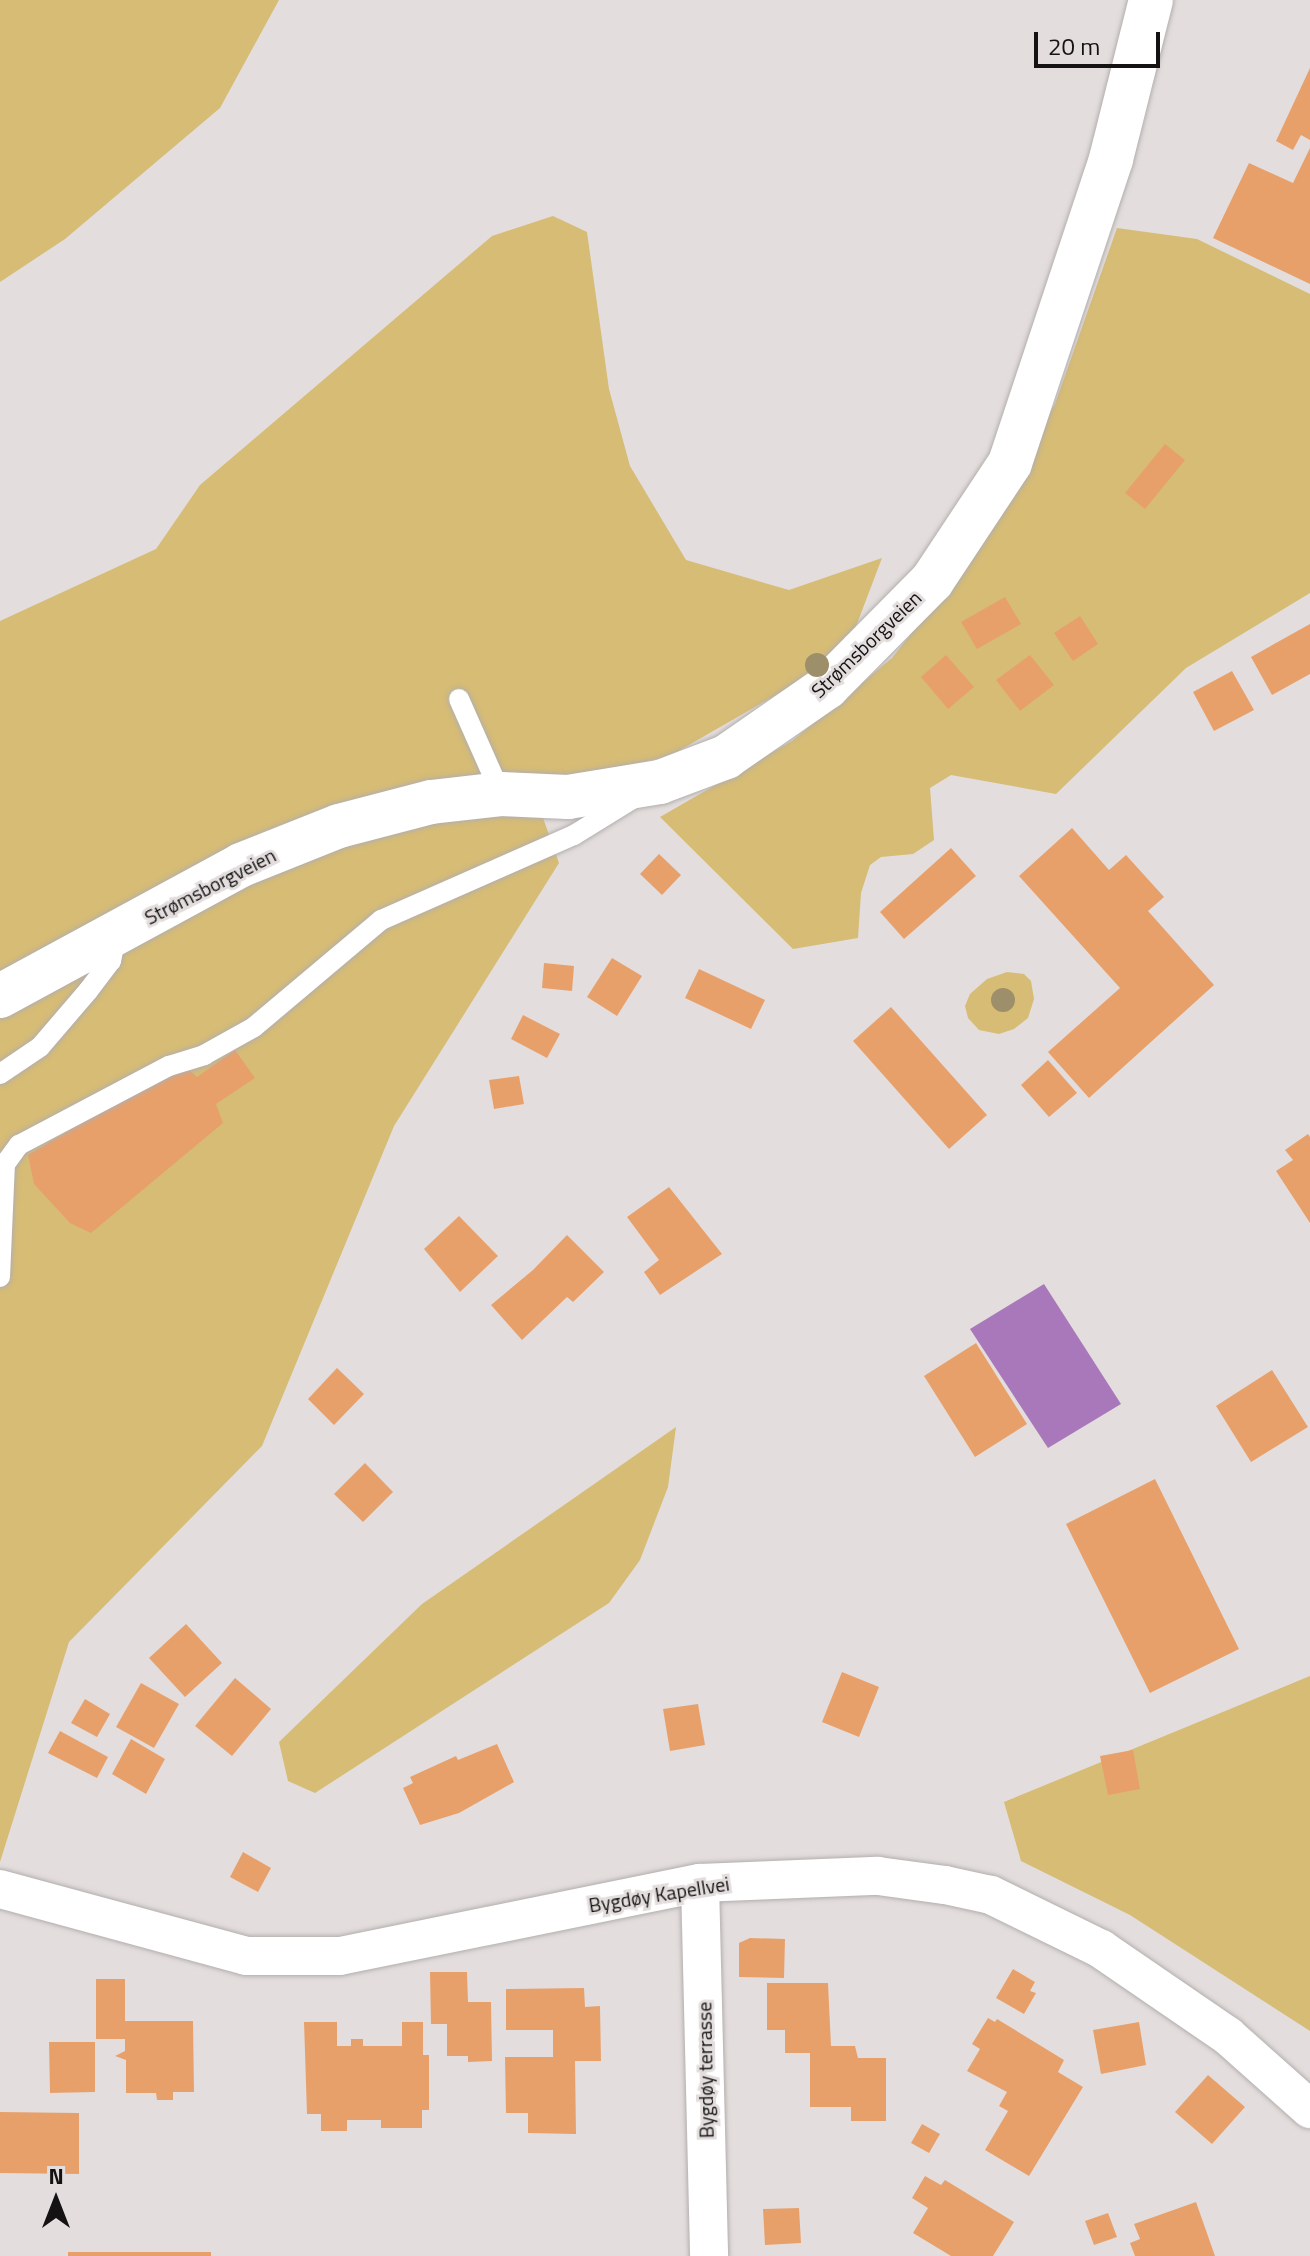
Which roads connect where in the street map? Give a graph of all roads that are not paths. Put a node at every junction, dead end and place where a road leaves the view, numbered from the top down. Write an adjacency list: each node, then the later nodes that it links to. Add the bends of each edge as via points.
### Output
1 (1151, 0): 3 (street, Strømsborgveien, via 1111,159 1010,463 932,581 827,687 726,757)
2 (459, 699): 4 (lane)
3 (660, 782): 4 (street, Strømsborgveien, via 568,797); 8 (lane, via 574,835 381,920 254,1027 19,1145 5,1164)
4 (501, 794): 5 (street, Strømsborgveien, via 431,802 339,826 241,865)
5 (116, 936): 6 (street, Strømsborgveien); 7 (lane, via 111,961 88,991 40,1047)
6 (0, 996)
7 (0, 1074)
8 (0, 1277)
9 (700, 1883): 10 (street, Bygdøy Kapellvei, via 340,1956 246,1956); 11 (street, Bygdøy Kapellvei, via 878,1876 991,1895 1101,1949 1228,2036); 12 (street, Bygdøy terrasse)
10 (0, 1889)
11 (1310, 2109)
12 (709, 2256)

